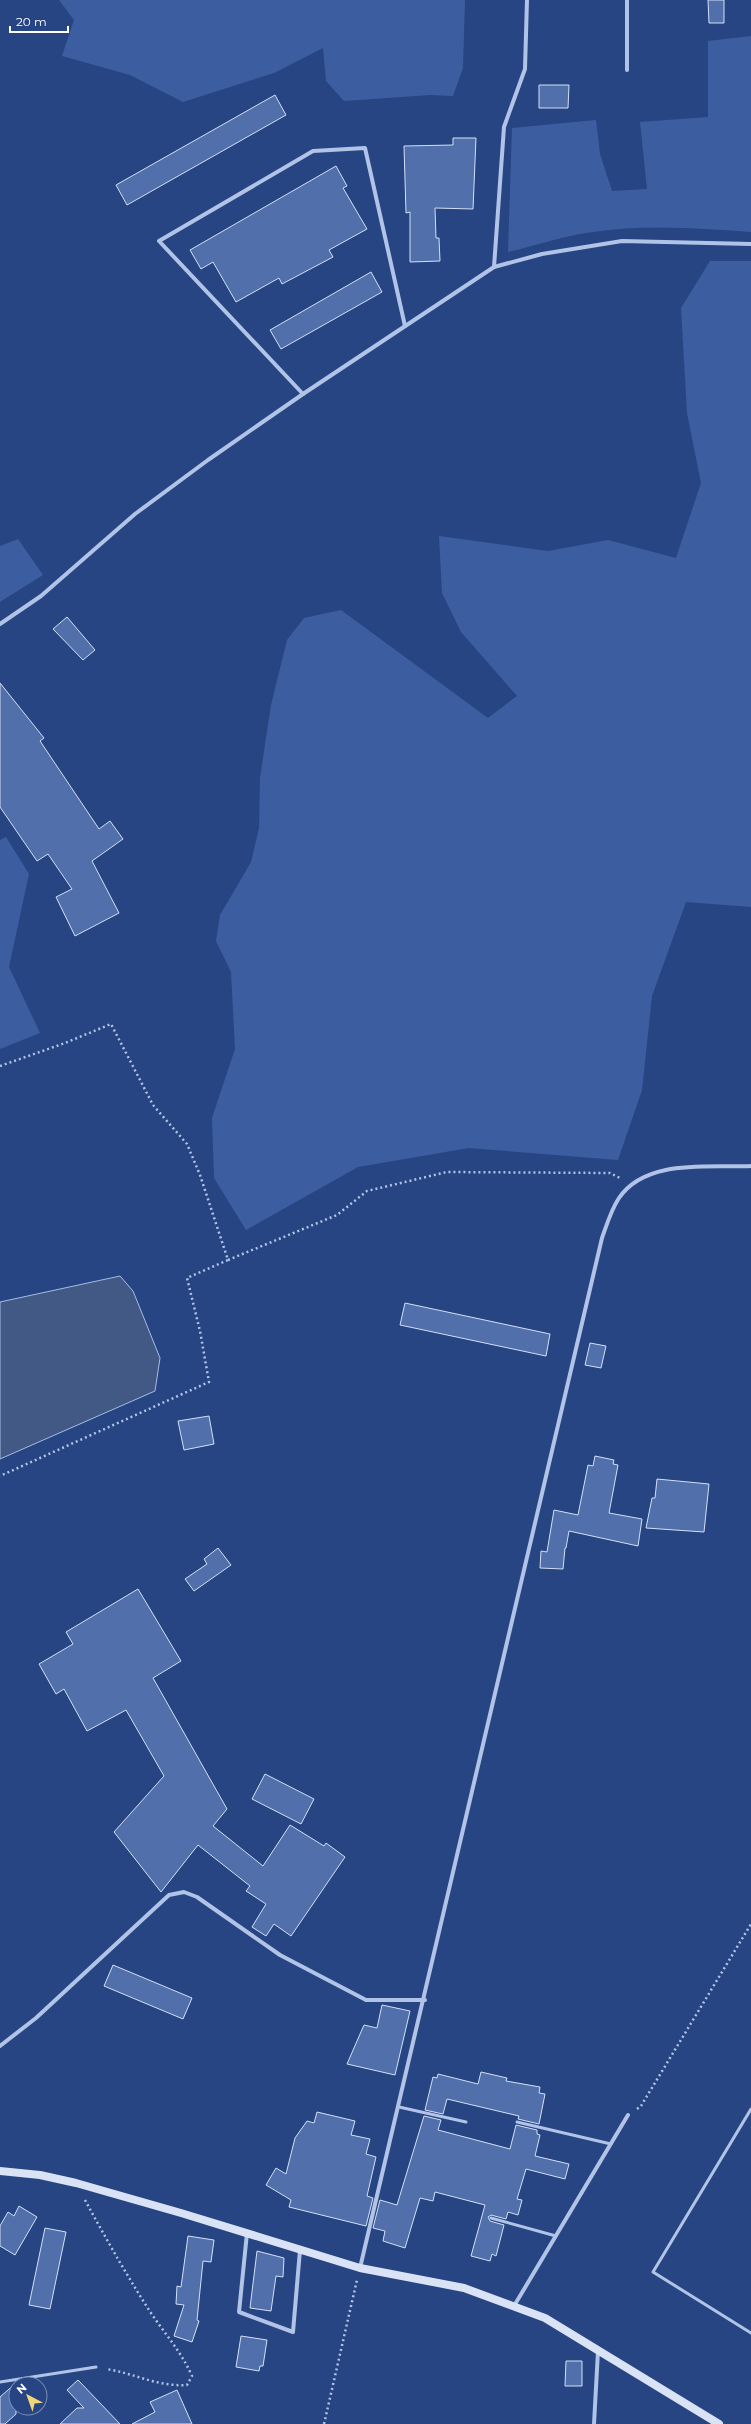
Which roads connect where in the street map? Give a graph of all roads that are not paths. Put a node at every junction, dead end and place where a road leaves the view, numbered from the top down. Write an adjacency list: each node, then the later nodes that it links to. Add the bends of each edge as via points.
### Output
1 (526, 0): 5 (street, via 525,69 504,127)
2 (627, 0): 3 (street)
3 (627, 70)
4 (751, 244): 5 (street, via 622,241 542,254)
5 (494, 267): 6 (street)
6 (405, 326): 7 (street); 7 (street, via 365,148 313,151 159,242)
7 (303, 394): 8 (street, via 135,514 41,596)
8 (0, 624)
9 (751, 1166): 10 (street, via 669,1169 649,1175 620,1197 602,1238)
10 (424, 2000): 11 (street, via 366,2000 280,1955 197,1897 184,1892 169,1895 36,2018); 12 (street)
11 (0, 2046)
12 (399, 2107): 15 (lane); 23 (street)
13 (751, 2109): 25 (lane, via 653,2272)
14 (628, 2115): 17 (street)
15 (466, 2122)
16 (517, 2122): 17 (lane)
17 (611, 2144): 21 (street)
18 (0, 2171): 20 (street, via 40,2175 76,2183)
19 (491, 2218): 21 (lane)
20 (248, 2233): 22 (street); 22 (street, via 239,2312 293,2332)
21 (556, 2236): 24 (street)
22 (300, 2248): 23 (street)
23 (360, 2268): 24 (street, via 464,2288)
24 (514, 2306): 26 (street, via 545,2318)
25 (751, 2333)
26 (598, 2351): 29 (street); 30 (street)
27 (96, 2367): 28 (lane)
28 (0, 2382)
29 (594, 2424)
30 (719, 2424)

